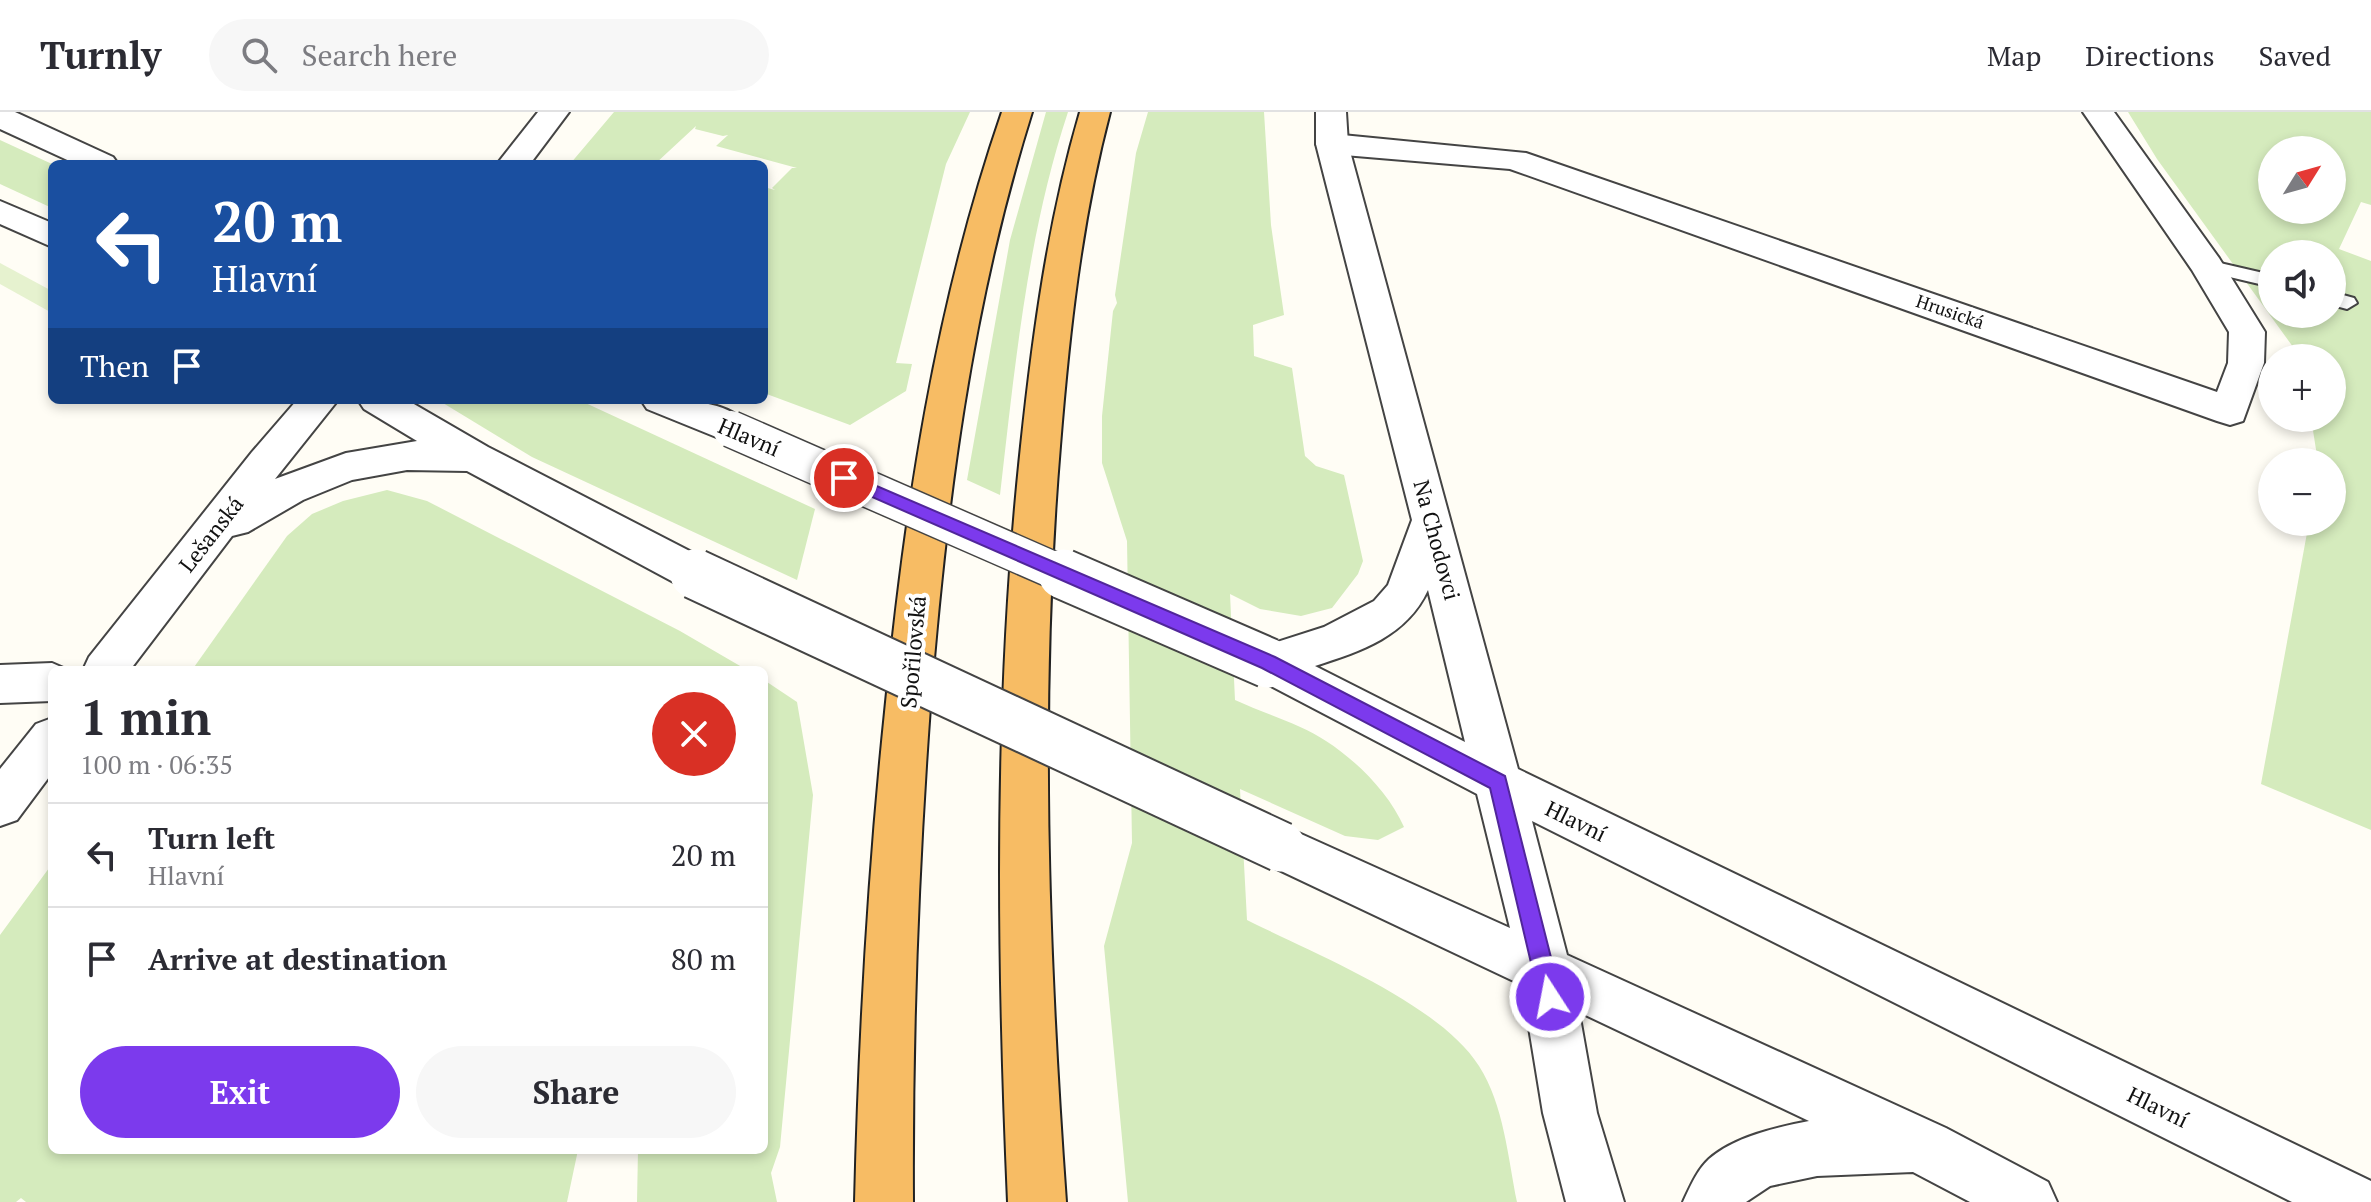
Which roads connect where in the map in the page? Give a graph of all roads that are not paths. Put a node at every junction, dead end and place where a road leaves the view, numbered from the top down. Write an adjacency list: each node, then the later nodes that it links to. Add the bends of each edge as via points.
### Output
1 (554, 112): 8 (street)
2 (1017, 112): 28 (highway, Spořilovská, via 981,227 948,387 918,596 894,863)
3 (1095, 112): 29 (highway, via 1058,289 1024,623 1022,845)
4 (2098, 112): 11 (street, Hrusická)
5 (0, 117): 7 (street)
6 (1332, 128): 11 (street, Hrusická, via 1515,160 2230,411 2246,363 2247,332); 17 (street, Na Chodovci)
7 (93, 160)
8 (516, 160)
9 (0, 211): 10 (street)
10 (48, 234)
11 (2207, 266): 12 (lane)
12 (2258, 278)
13 (316, 404): 18 (street, Lešanská)
14 (384, 404): 16 (street)
15 (670, 404): 19 (street, Hlavní, bridge)
16 (474, 457): 18 (street, via 440,453 351,465 276,493); 26 (street, bridge, via 694,573)
17 (1432, 520): 19 (street, via 1402,600 1347,637); 24 (street, Na Chodovci)
18 (208, 537): 20 (street, Lešanská)
19 (1268, 663): 24 (street, Hlavní)
20 (108, 666)
21 (48, 682): 22 (street)
22 (0, 684)
23 (48, 743): 25 (street)
24 (1499, 782): 26 (street, Na Chodovci); 33 (street, Hlavní)
25 (0, 805)
26 (1545, 968): 27 (street); 30 (street, Na Chodovci, via 1570,1113)
27 (1926, 1148): 31 (street, via 1868,1143 1813,1148 1730,1178); 32 (street)
28 (884, 1202)
29 (1037, 1202)
30 (1595, 1202)
31 (1712, 1202)
32 (2028, 1202)
33 (2352, 1202)

